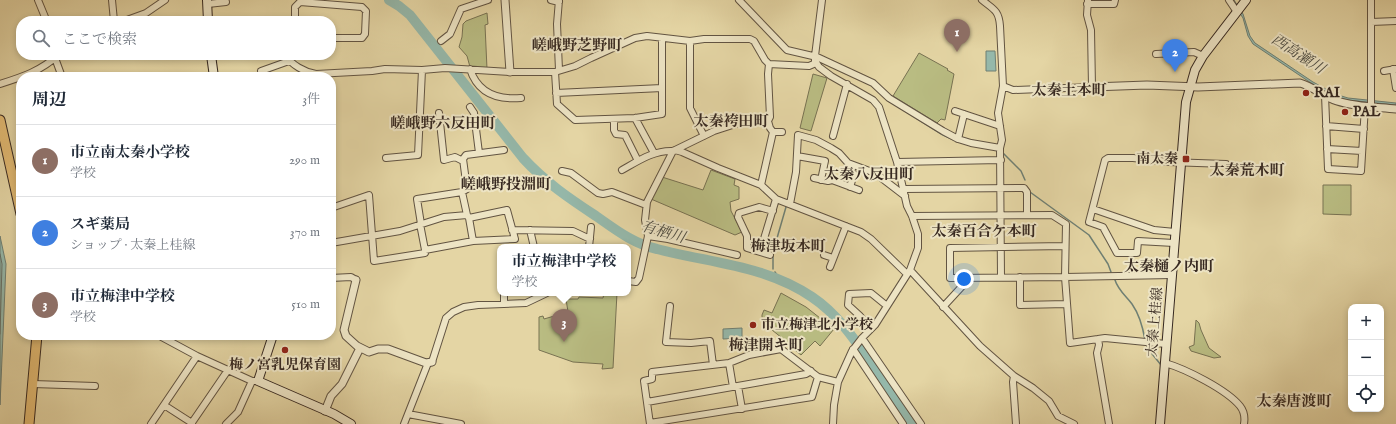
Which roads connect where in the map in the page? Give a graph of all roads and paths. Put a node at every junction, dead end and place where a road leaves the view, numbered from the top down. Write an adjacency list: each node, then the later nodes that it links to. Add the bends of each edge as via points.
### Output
1 (38, 0): 20 (street)
2 (112, 0): 21 (street)
3 (165, 0): 22 (street)
4 (488, 0): 18 (street)
5 (505, 0): 49 (street)
6 (551, 0): 14 (street)
7 (739, 0): 33 (street, via 787,50)
8 (822, 0): 33 (street)
9 (982, 0): 54 (street, via 995,9 1000,21)
10 (1115, 0): 17 (street, via 1114,4)
11 (1229, 0): 19 (street)
12 (1246, 0): 19 (main road, 太秦上桂線)
13 (1372, 0): 26 (street)
14 (559, 1): 42 (street)
15 (208, 2): 16 (street); 23 (main road)
16 (226, 2)
17 (1088, 2): 56 (street)
18 (469, 3): 29 (street, via 461,9 450,34)
19 (1238, 10): 32 (main road, 太秦上桂線)
20 (45, 16)
21 (114, 16)
22 (138, 16)
23 (208, 16)
24 (295, 16): 27 (street, via 296,7 300,2 362,7 366,11 365,34 362,38)
25 (1396, 21): 26 (street)
26 (1371, 22): 62 (street)
27 (336, 38)
28 (662, 38): 30 (street); 42 (street, via 635,38 575,66); 57 (street)
29 (441, 41)
30 (690, 41): 38 (street, via 750,39); 77 (street, via 690,108)
31 (1156, 54): 32 (street, via 1194,52)
32 (1203, 56): 55 (main road, 太秦上桂線)
33 (815, 59): 38 (street, via 809,66); 53 (street, via 819,67); 79 (street, via 873,83 889,98)
34 (53, 60): 44 (street)
35 (58, 60): 45 (street)
36 (212, 60): 46 (main road)
37 (289, 61): 47 (street); 48 (street)
38 (769, 64): 71 (street)
39 (470, 69): 41 (street); 49 (street); 61 (street, via 486,92 503,98)
40 (1394, 69): 43 (street); 58 (street)
41 (422, 70): 50 (street, via 385,69); 88 (street, via 418,155)
42 (557, 71): 49 (street); 59 (street)
43 (1384, 71)
44 (33, 72)
45 (61, 72)
46 (214, 72)
47 (261, 72)
48 (308, 72)
49 (510, 72)
50 (336, 73)
51 (16, 78): 52 (street)
52 (0, 84)
53 (847, 84): 78 (street); 92 (street, via 873,100 879,107)
54 (1003, 86): 56 (street, via 1013,90); 72 (street, via 998,113)
55 (1190, 86): 56 (street); 60 (street, via 1300,83); 93 (main road, 太秦上桂線)
56 (1092, 87)
57 (662, 88): 59 (street); 68 (street, via 662,114)
58 (1396, 88)
59 (556, 93): 69 (street, via 557,104 575,120)
60 (1324, 95): 62 (street, via 1338,101); 73 (street)
61 (521, 98)
62 (1370, 104): 64 (street); 74 (street)
63 (470, 107): 85 (street, via 474,113)
64 (1396, 109)
65 (955, 111): 67 (street)
66 (439, 113): 90 (street, via 444,160 455,157)
67 (964, 114): 72 (street); 79 (street)
68 (636, 118): 69 (street); 86 (street)
69 (614, 119): 91 (street, via 616,134 625,135)
70 (0, 120): 104 (main road)
71 (768, 121): 75 (street); 77 (street, via 745,121 714,130)
72 (1000, 126): 80 (street)
73 (1326, 126): 74 (street); 81 (street)
74 (1364, 129): 84 (street)
75 (773, 132): 76 (street); 100 (street)
76 (782, 132)
77 (704, 136): 83 (street)
78 (833, 136)
79 (958, 139): 80 (street)
80 (1000, 148): 89 (street)
81 (1327, 149): 84 (street); 84 (street, via 1328,170 1361,171)
82 (504, 150): 85 (street)
83 (674, 151): 86 (street); 100 (street); 109 (street)
84 (1362, 151)
85 (479, 153): 90 (street, via 466,155)
86 (654, 153): 91 (street)
87 (797, 156): 99 (street, via 825,162); 106 (street, via 798,135 816,140 839,153 848,162 875,173); 108 (street)
88 (386, 158)
89 (1000, 160): 92 (street); 102 (street)
90 (463, 161): 105 (street, via 467,189)
91 (638, 161): 95 (street)
92 (897, 162): 106 (street)
93 (1180, 162): 94 (street); 111 (street, via 1108,158 1105,160); 122 (main road, 太秦上桂線)
94 (1226, 164)
95 (622, 170)
96 (562, 171): 109 (street, via 571,173 598,193 612,192)
97 (854, 174): 101 (street)
98 (814, 178): 99 (street)
99 (821, 180): 101 (street, via 832,180)
100 (761, 185): 107 (street)
101 (850, 187): 103 (street)
102 (1000, 188): 106 (street); 113 (street, via 1024,188 1027,192); 116 (street)
103 (859, 190)
104 (16, 192)
105 (462, 192): 114 (street); 117 (street, via 417,199)
106 (905, 193): 115 (street)
107 (776, 199): 108 (street); 112 (street)
108 (790, 204): 118 (street)
109 (646, 205): 124 (street)
110 (336, 206): 123 (street, via 369,195)
111 (1093, 208): 122 (street, via 1154,230); 128 (street, via 1089,222 1103,227 1117,253 1137,253 1138,241)
112 (773, 211): 134 (street); 134 (street, via 759,207 739,213 738,217 747,236 747,248)
113 (1027, 215): 116 (street); 131 (street, via 1052,216 1066,224)
114 (468, 216): 117 (street, via 444,217); 120 (street, via 507,210); 126 (street)
115 (912, 216): 116 (street); 140 (street, via 918,234 918,248)
116 (1001, 216): 132 (street)
117 (421, 224): 123 (street); 133 (street)
118 (846, 226): 138 (street); 140 (street, via 871,239)
119 (591, 227): 125 (street)
120 (512, 230): 121 (street); 126 (street, via 515,238)
121 (530, 230): 125 (street, via 573,231); 129 (street)
122 (1175, 232): 128 (main road, 太秦上桂線)
123 (372, 236): 127 (street); 133 (street, via 374,261 425,253)
124 (648, 238): 135 (street, via 668,239); 148 (street, via 639,278 636,282)
125 (590, 239): 130 (street)
126 (473, 241): 133 (street)
127 (336, 242)
128 (1174, 243): 141 (main road, 太秦上桂線)
129 (533, 244)
130 (589, 244)
131 (1065, 246): 132 (street); 145 (street)
132 (1001, 247): 142 (street, via 950,248 950,278); 143 (street)
133 (425, 250)
134 (760, 252): 136 (street)
135 (737, 255)
136 (770, 255)
137 (824, 255): 138 (street)
138 (833, 258): 139 (street)
139 (830, 267)
140 (909, 272): 156 (street); 157 (street)
141 (1172, 275): 145 (street); 164 (main road, 太秦上桂線)
142 (967, 277): 143 (street); 157 (street, via 966,282)
143 (1001, 277): 144 (street)
144 (1020, 277): 145 (street); 154 (street, via 1020,305)
145 (1065, 277): 154 (street)
146 (336, 278): 147 (street, via 351,277)
147 (356, 280): 165 (street, via 344,330 346,336)
148 (631, 281)
149 (504, 296): 153 (street)
150 (531, 296): 152 (street)
151 (540, 296): 152 (street)
152 (532, 300): 153 (street, via 526,303)
153 (504, 304): 168 (street, via 464,307 453,312 446,318)
154 (1067, 304): 160 (street, via 1070,343)
155 (670, 306): 171 (street, via 666,342 710,342)
156 (887, 306): 158 (street); 158 (street, via 871,292 849,294 848,305)
157 (943, 307): 174 (street, via 980,346)
158 (871, 329): 159 (street)
159 (861, 339): 166 (street); 197 (street, via 918,416)
160 (1098, 339): 164 (street); 200 (street, via 1097,353)
161 (37, 340): 178 (main road)
162 (167, 340): 167 (street)
163 (271, 340): 176 (main road)
164 (1166, 344): 170 (main road, 太秦上桂線)
165 (360, 348): 168 (street, via 369,352 378,348 388,349); 184 (street, via 342,384 331,396)
166 (854, 349): 177 (street); 196 (street)
167 (197, 356): 172 (street); 182 (street)
168 (430, 363): 185 (street)
169 (729, 363): 171 (street); 173 (street, via 749,355 782,348); 180 (street)
170 (1165, 363): 201 (main road, 太秦上桂線); 202 (street, via 1195,376 1226,394 1243,410)
171 (713, 365): 181 (street, via 652,372 652,379 644,381)
172 (228, 370): 176 (street); 190 (street)
173 (811, 371): 175 (street); 180 (street)
174 (1014, 376): 198 (street); 199 (street, via 1048,401 1058,416)
175 (818, 377): 177 (street); 183 (street, via 812,397)
176 (255, 381): 184 (main road); 191 (street, via 238,412)
177 (838, 382): 195 (street)
178 (33, 384): 179 (street); 188 (main road)
179 (95, 386)
180 (736, 386): 181 (street); 183 (street)
181 (647, 402): 186 (street)
182 (164, 405): 189 (street); 190 (street)
183 (742, 409): 187 (street)
184 (325, 410): 192 (main road)
185 (408, 414): 193 (street); 194 (street)
186 (650, 423): 187 (street)
187 (660, 423)
188 (29, 424)
189 (151, 424)
190 (192, 424)
191 (226, 424)
192 (351, 424)
193 (404, 424)
194 (461, 424)
195 (834, 424)
196 (903, 424)
197 (921, 424)
198 (1016, 424)
199 (1074, 424)
200 (1109, 424)
201 (1160, 424)
202 (1244, 424)

